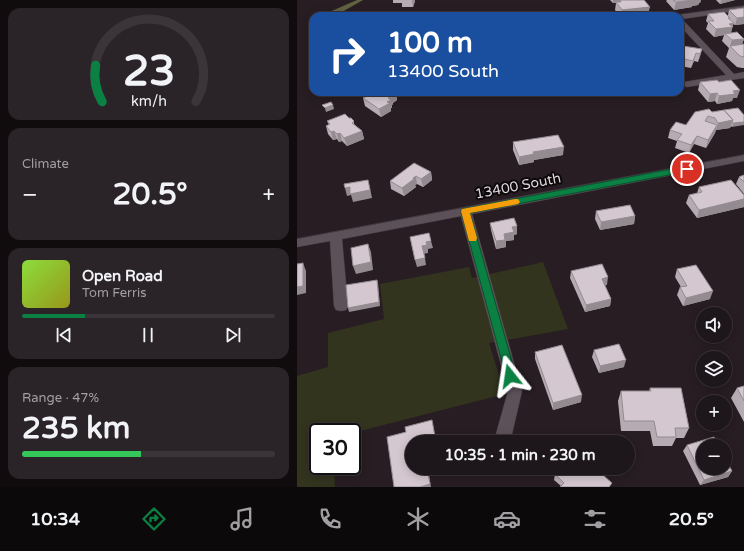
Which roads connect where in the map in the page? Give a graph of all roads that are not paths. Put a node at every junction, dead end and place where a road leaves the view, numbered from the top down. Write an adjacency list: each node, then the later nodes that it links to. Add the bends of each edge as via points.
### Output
1 (744, 8): 2 (street)
2 (684, 16)
3 (684, 25): 5 (street)
4 (744, 75): 5 (street)
5 (732, 76): 6 (street)
6 (687, 84)
7 (744, 158): 8 (street, 13400 South)
8 (465, 211): 9 (street, 13400 South); 12 (street, via 515,391)
9 (336, 236): 10 (street, 13400 South); 11 (street)
10 (297, 243)
11 (341, 306)
12 (504, 434)

